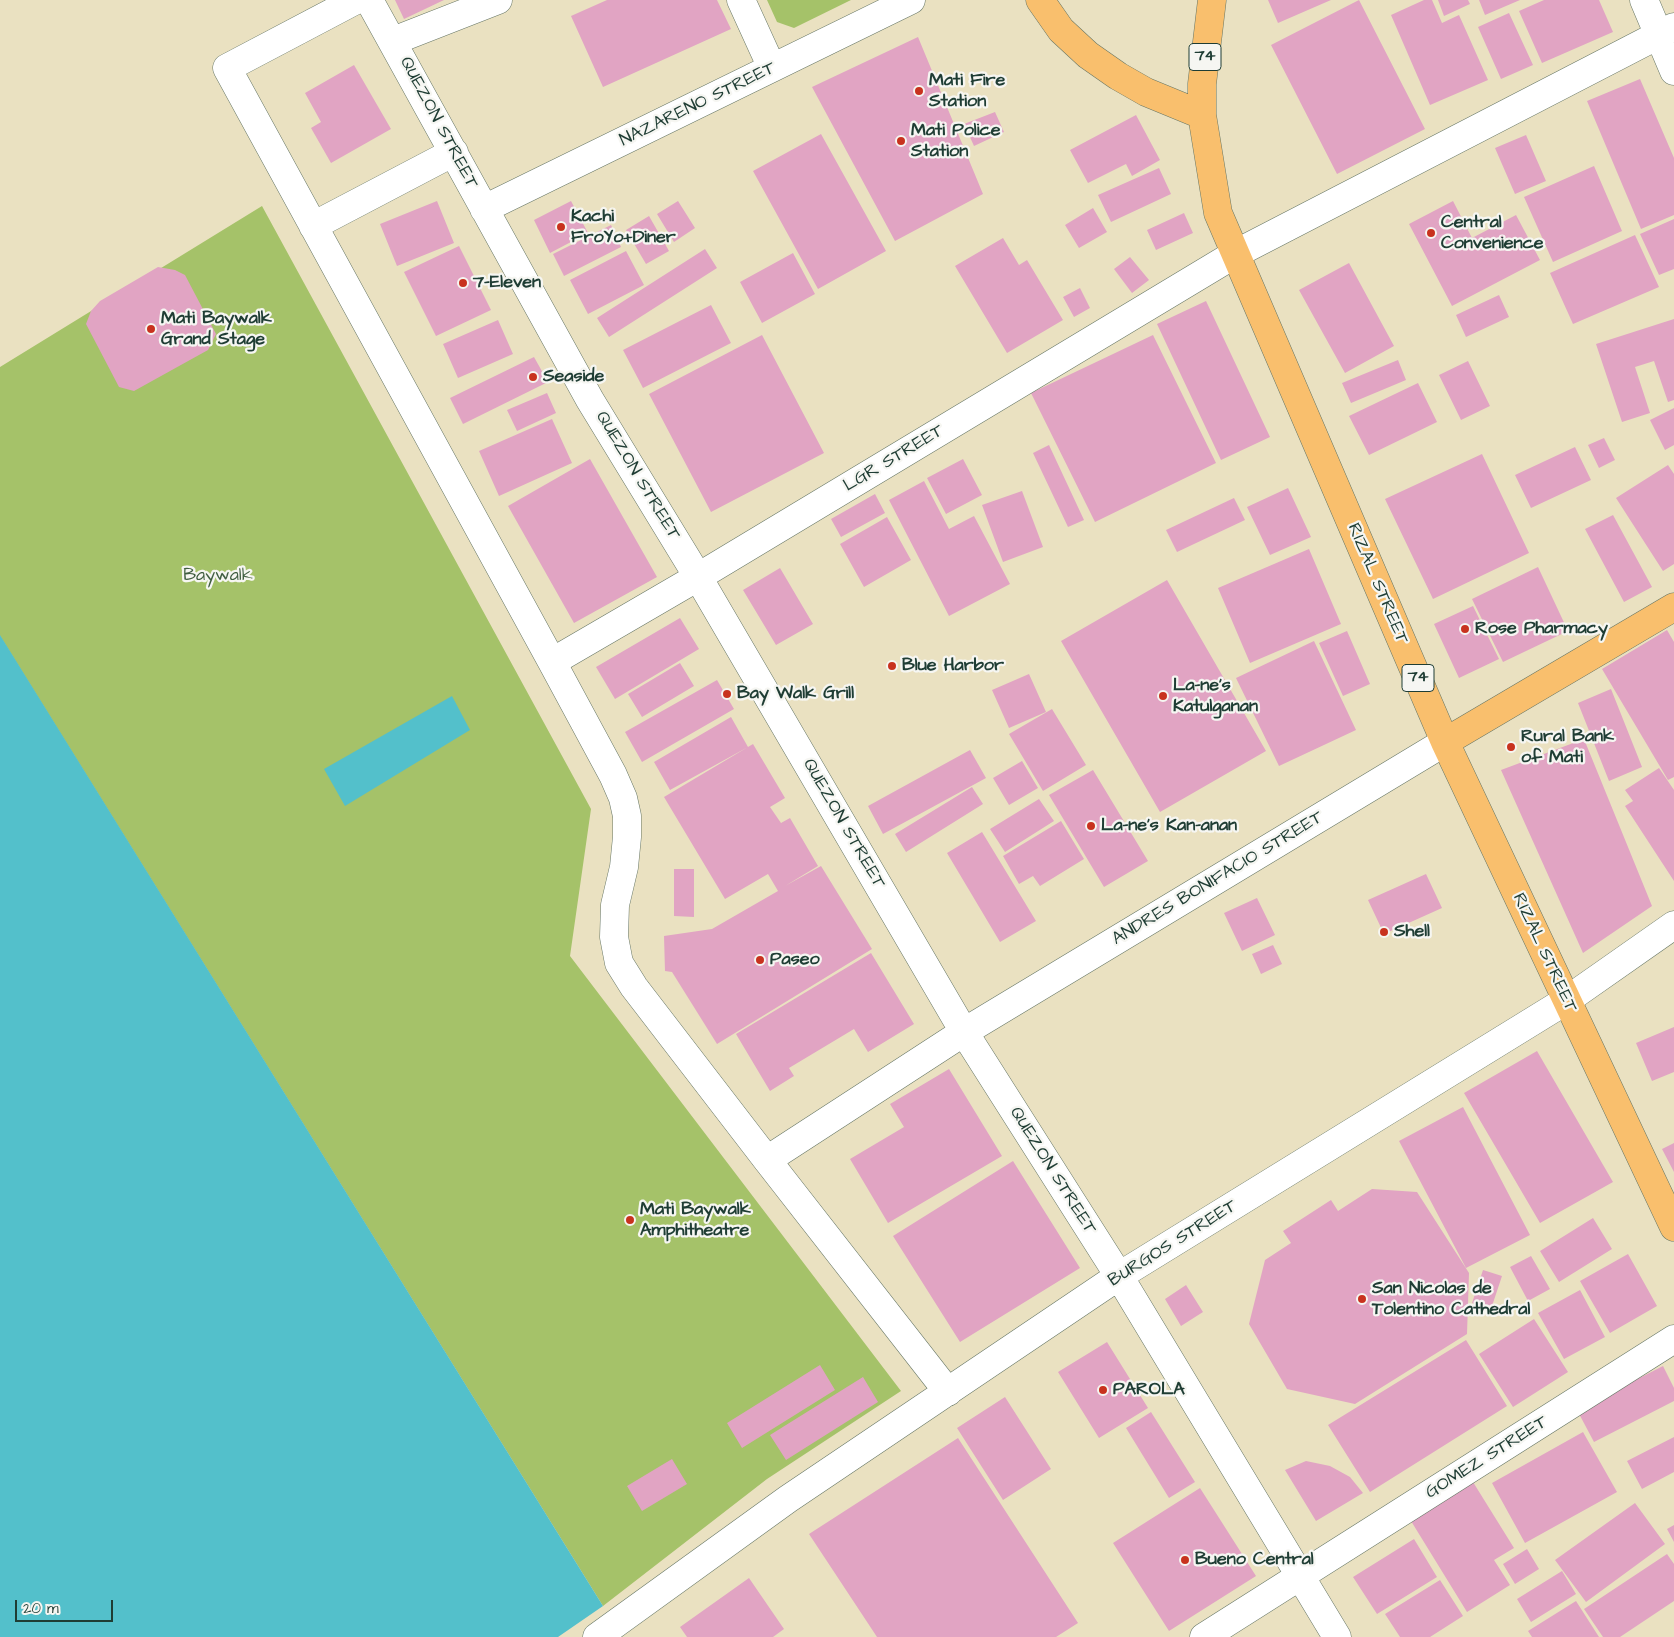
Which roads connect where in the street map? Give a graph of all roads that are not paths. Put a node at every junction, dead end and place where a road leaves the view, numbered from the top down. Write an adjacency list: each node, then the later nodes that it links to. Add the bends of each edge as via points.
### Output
1 (356, 0): 16 (street, via 227,68)
2 (369, 0): 10 (street, QUEZON STREET)
3 (498, 0): 10 (street)
4 (741, 0): 11 (street)
5 (911, 0): 11 (street, NAZARENO STREET)
6 (1040, 0): 13 (main road, via 1061,30 1088,55 1146,92)
7 (1212, 0): 13 (main road, RIZAL STREET / 74, via 1202,84)
8 (1644, 0): 9 (street)
9 (1667, 31): 12 (street); 17 (street, LGR STREET)
10 (393, 41): 14 (street, QUEZON STREET)
11 (772, 68): 15 (street, NAZARENO STREET)
12 (1674, 71)
13 (1202, 115): 17 (main road, RIZAL STREET / 74, via 1218,213)
14 (454, 152): 15 (street, QUEZON STREET); 16 (street)
15 (484, 209): 18 (street, QUEZON STREET, via 590,400)
16 (313, 226): 20 (street)
17 (1235, 254): 18 (street, LGR STREET); 21 (main road, RIZAL STREET / 74)
18 (698, 577): 20 (street, LGR STREET); 24 (street, QUEZON STREET)
19 (1674, 607): 21 (main road, ANDRES BONIFACIO STREET)
20 (552, 662): 25 (street, via 623,798 627,837 615,905 614,937 619,963)
21 (1445, 742): 23 (main road, RIZAL STREET / 74); 24 (street, ANDRES BONIFACIO STREET)
22 (1674, 925): 23 (street, BURGOS STREET)
23 (1566, 1000): 26 (main road, RIZAL STREET / 74); 27 (street, BURGOS STREET)
24 (964, 1032): 25 (street, ANDRES BONIFACIO STREET); 27 (street, QUEZON STREET)
25 (767, 1160): 29 (street)
26 (1674, 1227)
27 (1119, 1276): 29 (street, BURGOS STREET); 30 (street, QUEZON STREET)
28 (1674, 1339): 30 (street, GOMEZ STREET)
29 (948, 1392): 31 (street, BURGOS STREET, via 788,1499)
30 (1299, 1577): 32 (street, GOMEZ STREET); 33 (street, QUEZON STREET)
31 (597, 1637)
32 (1204, 1637)
33 (1337, 1637)

